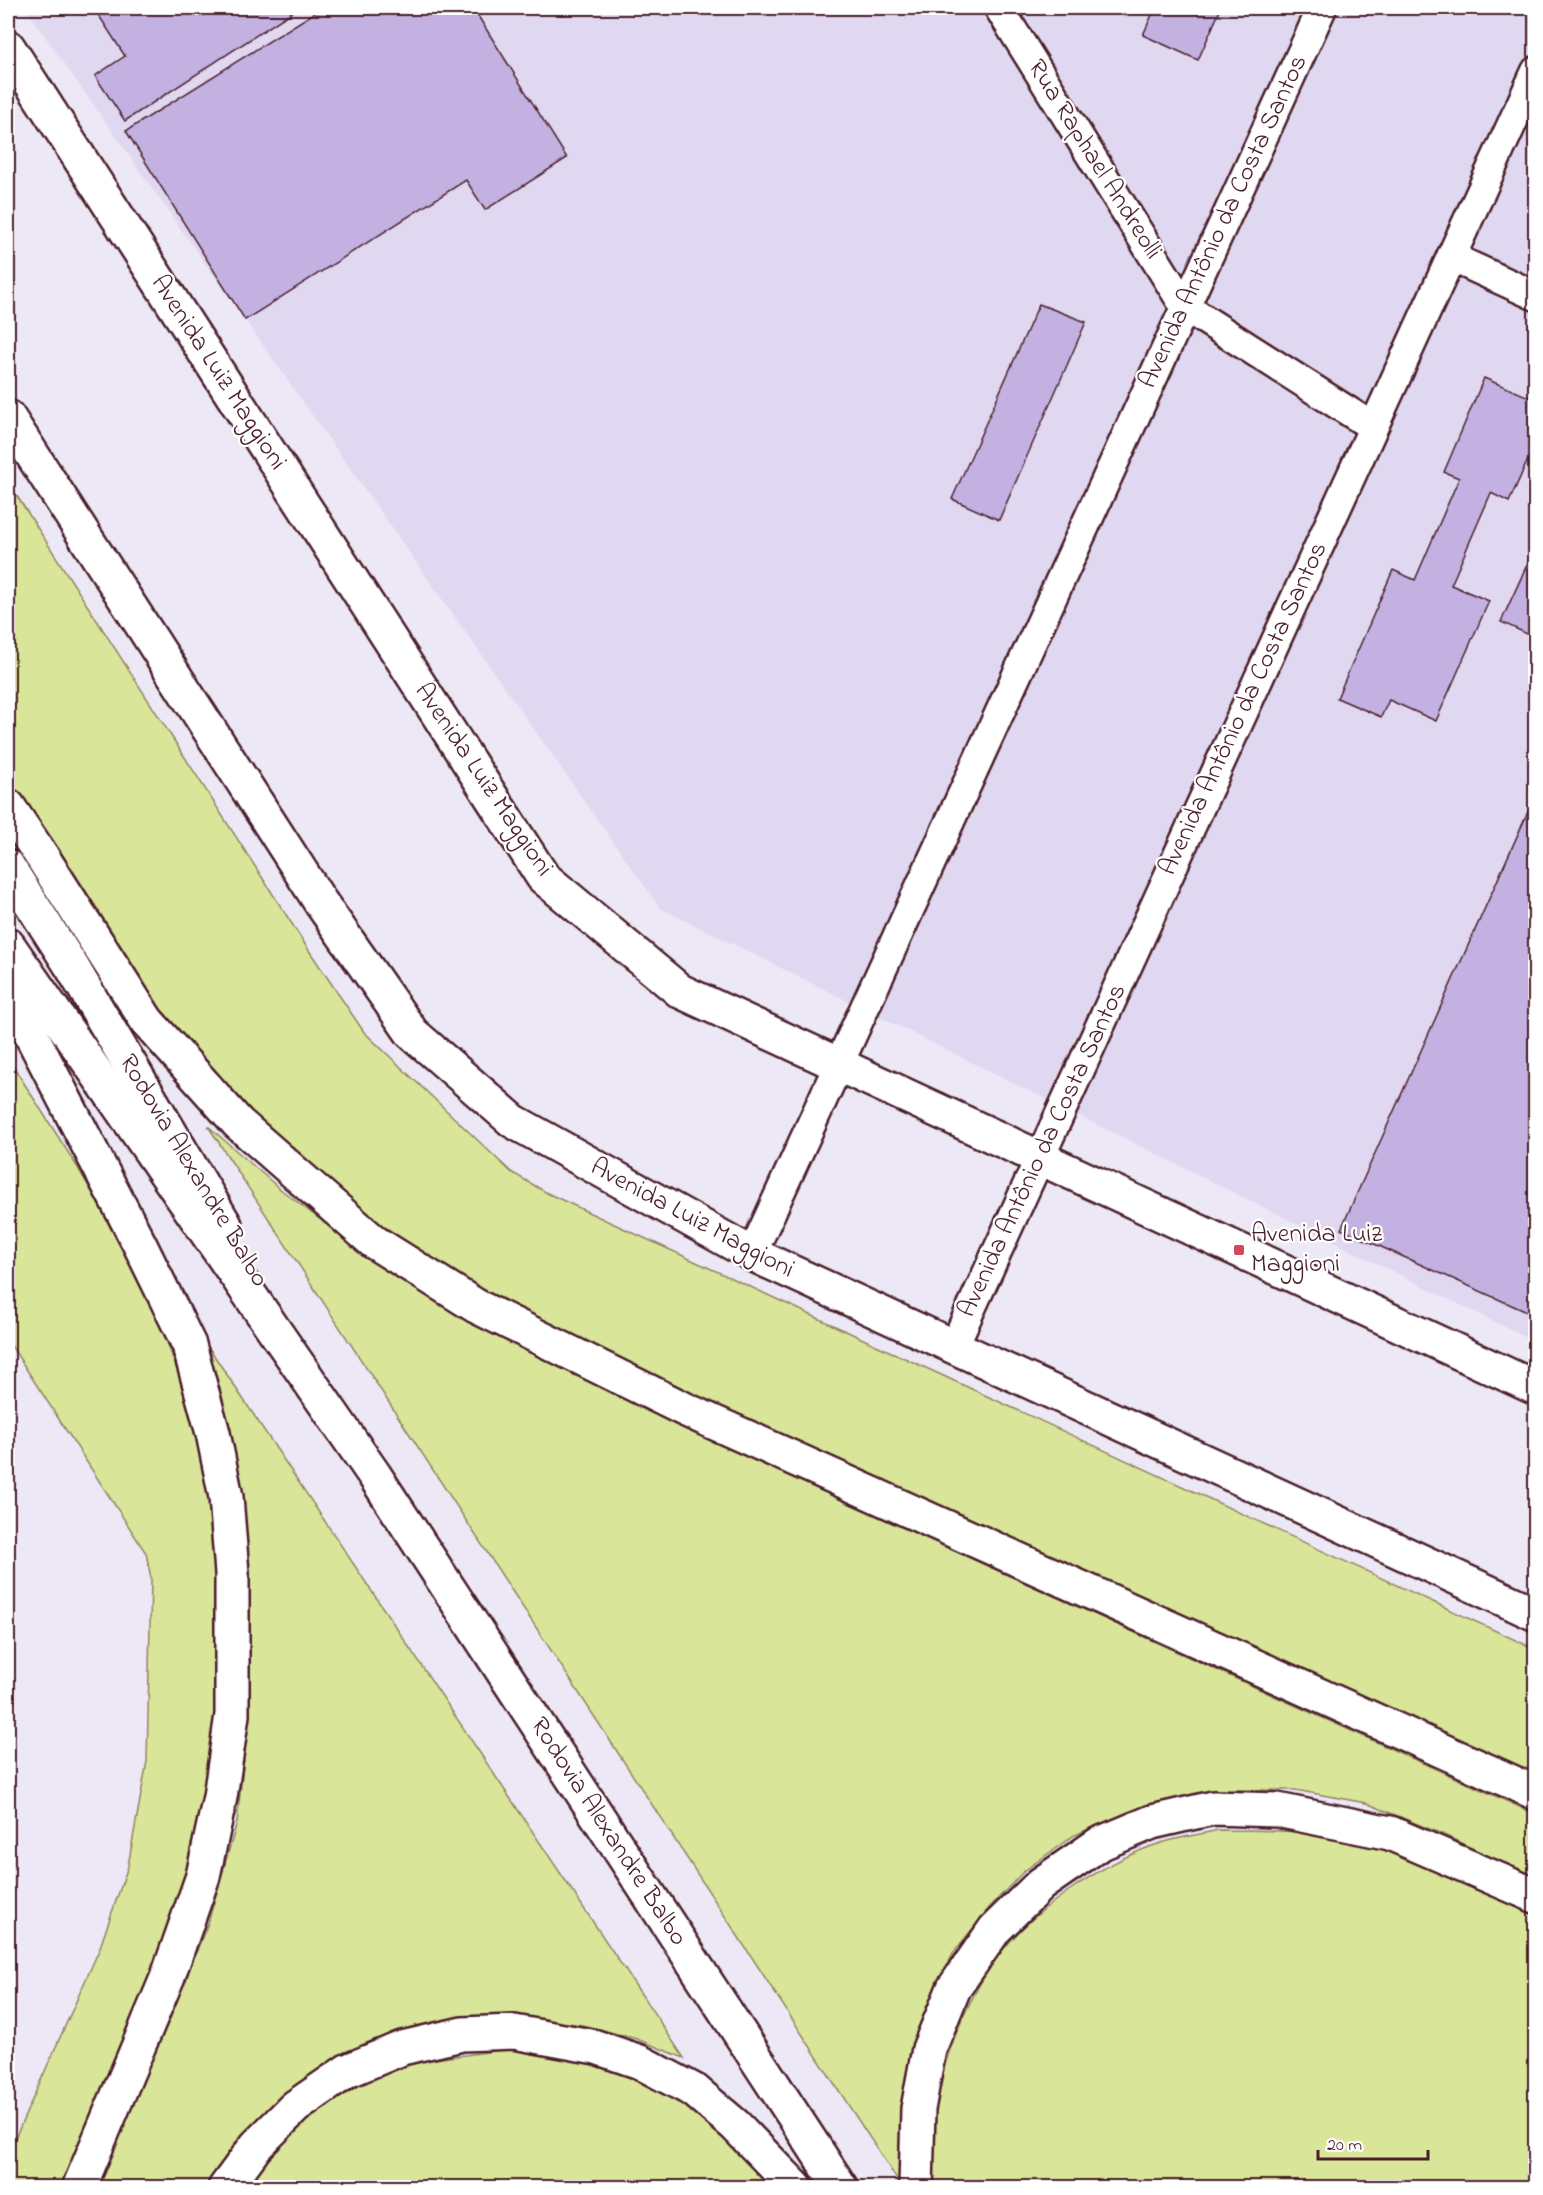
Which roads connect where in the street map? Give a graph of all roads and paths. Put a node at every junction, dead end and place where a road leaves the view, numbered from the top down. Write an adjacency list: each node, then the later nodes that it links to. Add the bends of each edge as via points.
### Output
1 (999, 8): 7 (street, Rua Raphael Andreolli)
2 (1322, 8): 7 (street, Avenida Antônio da Costa Santos)
3 (8, 47): 14 (main road, Avenida Luiz Maggioni, via 543,877 680,991)
4 (1536, 71): 5 (street, Avenida Antônio da Costa Santos)
5 (1451, 257): 6 (street); 9 (street, Avenida Antônio da Costa Santos)
6 (1536, 296)
7 (1185, 307): 9 (street, Rua Raphael Andreolli); 14 (street, Avenida Antônio da Costa Santos)
8 (8, 417): 16 (main road, Avenida Luiz Maggioni, via 321,903 412,1033 513,1121)
9 (1373, 426): 15 (street, Avenida Antônio da Costa Santos)
10 (8, 806): 21 (main road, via 147,1021 238,1123 374,1242 476,1306 684,1409)
11 (8, 867): 19 (main road, Rodovia Alexandre Balbo, via 72,967)
12 (8, 945): 19 (main road, Rodovia Alexandre Balbo)
13 (8, 990): 23 (main road, via 189,1345 226,1497 232,1573 232,1715 204,1876 168,1976)
14 (839, 1065): 15 (main road, Avenida Luiz Maggioni); 16 (street, Avenida Antônio da Costa Santos)
15 (1040, 1158): 17 (street, Avenida Antônio da Costa Santos); 18 (main road, Avenida Luiz Maggioni)
16 (752, 1254): 17 (main road, Avenida Luiz Maggioni)
17 (953, 1348): 20 (main road, Avenida Luiz Maggioni)
18 (1536, 1388)
19 (375, 1476): 26 (main road, Rodovia Alexandre Balbo)
20 (1536, 1614)
21 (1536, 1793)
22 (1536, 1896): 27 (main road, via 1390,1833 1277,1810 1213,1808 1152,1822 1099,1844 1041,1884 994,1929 954,1988 929,2049 918,2109)
23 (79, 2187)
24 (225, 2187): 25 (main road, via 256,2146 295,2107 347,2071 412,2046 462,2034 514,2032 596,2048 640,2062 695,2091)
25 (796, 2187)
26 (841, 2187)
27 (916, 2187)

